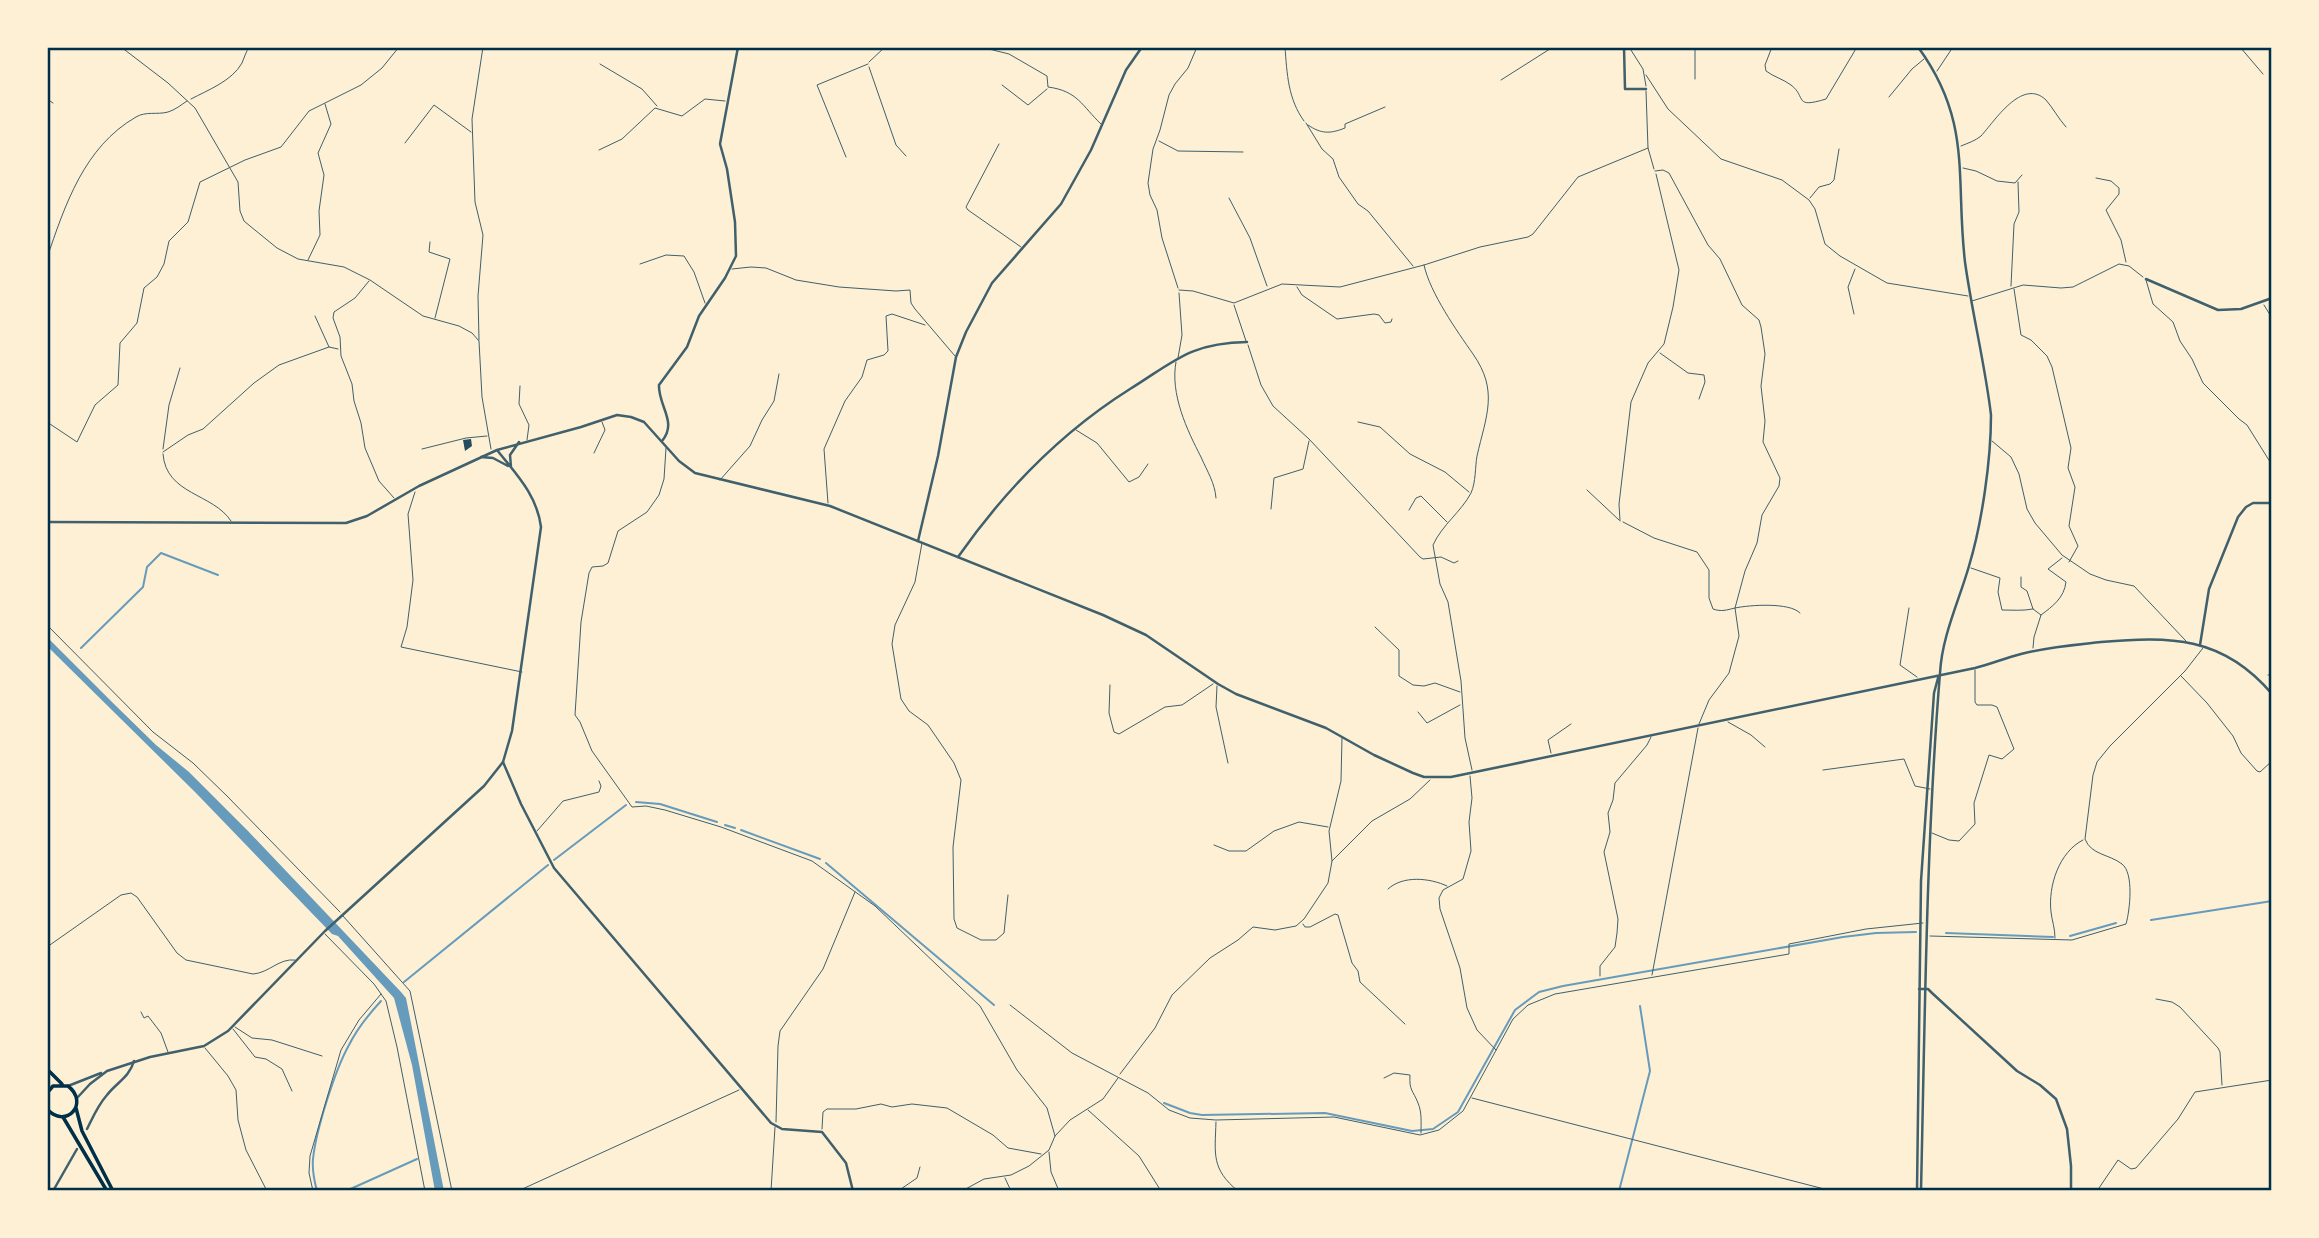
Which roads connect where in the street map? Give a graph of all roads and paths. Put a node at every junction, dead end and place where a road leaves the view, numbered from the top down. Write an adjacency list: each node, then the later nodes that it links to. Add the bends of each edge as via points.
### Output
1 (121, 47): 35 (lane)
2 (248, 47): 35 (lane, via 233,74)
3 (399, 47): 38 (lane, via 368,79)
4 (483, 47): 44 (lane)
5 (738, 47): 36 (street)
6 (885, 47): 24 (lane)
7 (981, 47): 31 (lane, via 1009,54 1039,71 1047,76)
8 (1142, 47): 42 (street, via 1126,70)
9 (1197, 47): 45 (lane, via 1169,95)
10 (1285, 47): 41 (lane, via 1290,92)
11 (1553, 47): 29 (lane)
12 (1561, 47): 13 (lane)
13 (1600, 47)
14 (1624, 47): 32 (street, via 1625,89)
15 (1629, 47): 26 (lane)
16 (1695, 47): 28 (lane)
17 (1772, 47): 18 (lane, via 1766,71 1794,88 1805,103 1826,99)
18 (1857, 47)
19 (1918, 47): 22 (street)
20 (1953, 47): 25 (lane)
21 (2240, 47): 27 (lane)
22 (1925, 58): 25 (street); 33 (lane)
23 (600, 64): 40 (lane, via 642,89)
24 (868, 64): 53 (lane, via 896,145); 54 (lane, via 817,85)
25 (1935, 72): 48 (street, via 1952,112)
26 (1645, 74): 32 (lane); 62 (lane, via 1668,108 1721,159 1776,177)
27 (2263, 74)
28 (1695, 79)
29 (1501, 80)
30 (1002, 85): 31 (lane, via 1028,106)
31 (1048, 87): 42 (lane, via 1076,97)
32 (1646, 89): 49 (lane)
33 (1889, 97)
34 (47, 99): 37 (lane)
35 (188, 100): 56 (lane); 65 (lane, via 166,113 140,114 108,141 72,188)
36 (727, 101): 40 (lane, via 705,99 682,116); 72 (street, via 720,144 736,234 736,256)
37 (53, 103)
38 (325, 104): 56 (lane, via 309,111 277,149); 66 (lane, via 331,124 318,153 324,175 320,235)
39 (1384, 107): 41 (lane, via 1331,132 1319,132)
40 (658, 108): 51 (lane, via 622,139)
41 (1306, 123): 71 (lane, via 1358,204)
42 (1102, 125): 64 (street, via 1061,204)
43 (2066, 127): 48 (lane, via 2045,99 2020,97 1977,139)
44 (473, 133): 46 (lane, via 434,105); 91 (lane, via 475,202 483,235)
45 (1157, 140): 52 (lane, via 1178,151); 78 (lane, via 1148,191)
46 (405, 143)
47 (999, 144): 64 (lane, via 966,207)
48 (1959, 147): 55 (street)
49 (1648, 148): 57 (lane); 69 (lane, via 1578,177 1528,237)
50 (1839, 149): 62 (lane, via 1834,180 1819,187)
51 (598, 150)
52 (1243, 152)
53 (906, 156)
54 (846, 157)
55 (1961, 167): 60 (lane, via 1997,181); 79 (street)
56 (229, 168): 66 (lane, via 238,182 244,221 278,248); 103 (lane, via 200,182 188,222 170,241 157,277 144,288 137,323 120,343 116,388 95,405 77,442)
57 (1655, 172): 95 (lane, via 1679,270 1667,334); 144 (lane, via 1670,173 1742,304 1762,327 1763,442 1780,482 1762,515)
58 (2022, 175): 60 (lane)
59 (2096, 178): 68 (lane, via 2112,181 2119,188 2106,210 2121,240)
60 (2018, 181): 77 (lane)
61 (1230, 198): 76 (lane)
62 (1809, 200): 70 (lane, via 1825,244)
63 (430, 242): 88 (lane, via 430,253 450,259)
64 (1023, 248): 97 (street, via 992,283)
65 (47, 258)
66 (307, 262): 74 (lane, via 344,267)
67 (640, 264): 84 (lane, via 666,255 684,256)
68 (2126, 264): 73 (lane); 77 (lane, via 2068,288)
69 (1424, 265): 71 (lane); 125 (lane, via 1447,316 1488,383 1487,421)
70 (1857, 267): 79 (lane, via 1887,283); 85 (lane, via 1848,287)
71 (1414, 268): 75 (lane, via 1340,287)
72 (730, 270): 84 (street); 90 (lane, via 766,268 796,280 839,287 910,290 911,303)
73 (2146, 279): 83 (street, via 2218,310); 120 (lane, via 2153,303 2174,322 2203,383 2247,425)
74 (370, 280): 88 (lane); 94 (lane, via 332,314)
75 (1296, 284): 76 (lane); 89 (lane, via 1302,295 1337,319 1374,314 1385,323)
76 (1268, 288): 82 (lane)
77 (2012, 288): 81 (lane); 141 (lane, via 2021,335 2050,361 2066,422 2072,453 2068,468 2075,487 2069,526 2078,546)
78 (1179, 290): 82 (lane); 96 (lane, via 1182,335)
79 (1970, 296): 81 (street)
80 (2272, 299): 83 (street)
81 (1971, 301): 109 (street, via 1988,393)
82 (1234, 303): 92 (lane)
83 (2262, 303): 87 (lane)
84 (705, 305): 110 (street, via 687,346 659,385 669,421)
85 (1854, 314)
86 (315, 316): 93 (lane)
87 (2272, 318)
88 (434, 320): 91 (lane, via 466,329)
89 (1392, 320)
90 (927, 325): 97 (lane); 129 (lane, via 886,316 888,351 867,359 824,449)
91 (479, 341): 106 (lane)
92 (1247, 342): 96 (street); 107 (lane, via 1266,397)
93 (329, 347): 94 (lane); 115 (lane, via 278,365 203,429)
94 (340, 350): 127 (lane, via 370,461)
95 (1658, 351): 101 (lane, via 1688,373 1704,375); 132 (lane, via 1631,402)
96 (1178, 356): 105 (street); 126 (lane, via 1175,377 1182,414 1213,480)
97 (956, 357): 136 (street)
98 (180, 368): 115 (lane)
99 (779, 374): 122 (lane, via 774,401 750,446)
100 (520, 386): 108 (lane, via 519,408 529,425)
101 (1699, 399)
102 (602, 420): 108 (street); 110 (street, via 617,415 636,418); 117 (lane, via 605,429)
103 (47, 422)
104 (1358, 422): 125 (lane, via 1380,427 1410,454 1445,471)
105 (1074, 429): 119 (lane, via 1097,443 1129,482 1139,477); 137 (street, via 1009,490)
106 (489, 436): 113 (lane); 116 (lane)
107 (1309, 439): 130 (lane, via 1303,468 1275,478); 138 (lane, via 1420,557)
108 (527, 440): 111 (street)
109 (1990, 440): 139 (lane, via 2011,457 2027,509); 142 (street)
110 (662, 441): 112 (street)
111 (519, 442): 114 (street); 121 (street, via 511,451)
112 (666, 446): 122 (street, via 687,469); 191 (lane, via 664,479 656,501 618,531 608,563 592,566 589,572 575,715 592,751 632,807 665,810 798,855 826,869)
113 (422, 449)
114 (497, 450): 116 (street); 121 (street)
115 (163, 452): 134 (lane, via 168,474 225,513)
116 (492, 452): 118 (street)
117 (594, 453)
118 (479, 457): 121 (street); 123 (street)
119 (1147, 464)
120 (2272, 465)
121 (511, 467): 155 (street, via 531,494 541,527)
122 (720, 480): 129 (street)
123 (416, 488): 127 (street); 155 (lane, via 408,514 414,574 401,647)
124 (1587, 491): 132 (lane)
125 (1471, 493): 135 (lane)
126 (1216, 498)
127 (395, 500): 134 (street, via 346,523)
128 (2272, 503): 152 (street, via 2253,503 2238,517 2209,589)
129 (828, 505): 136 (street)
130 (1271, 509)
131 (1409, 510): 135 (lane, via 1421,496)
132 (1620, 521): 144 (lane, via 1697,552 1709,570 1710,604 1717,611)
133 (47, 522): 134 (street)
134 (232, 523)
135 (1448, 524): 138 (lane, via 1434,541)
136 (920, 542): 137 (street); 192 (lane, via 915,582 895,625 892,644 901,699 928,725 961,780 953,847 957,928 981,940 996,940 1004,933)
137 (958, 557): 161 (street, via 1134,628)
138 (1435, 557): 140 (lane, via 1449,563); 163 (lane, via 1448,602)
139 (2064, 557): 141 (lane); 148 (lane, via 2048,569 2066,582 2064,590)
140 (1458, 561)
141 (2069, 562): 151 (lane, via 2106,580 2134,586)
142 (1969, 568): 146 (lane, via 2000,578 2001,610); 157 (street)
143 (2021, 577): 146 (lane)
144 (1735, 608): 147 (lane, via 1789,606); 169 (lane, via 1739,636 1729,673 1709,700)
145 (1909, 608): 160 (lane, via 1900,665)
146 (2033, 610): 148 (lane)
147 (1800, 613)
148 (2042, 615): 153 (lane)
149 (47, 625): 193 (lane, via 153,732 227,796)
150 (1375, 628): 163 (lane, via 1399,650 1399,676 1413,685 1435,683)
151 (2186, 641): 152 (street); 153 (street, via 2125,640)
152 (2202, 645): 159 (lane); 164 (street, via 2243,667)
153 (2034, 650): 154 (street)
154 (1975, 668): 157 (street); 184 (lane, via 1975,702 1997,707 2014,749 2001,759 1989,755 1974,803 1975,824 1959,841)
155 (522, 672): 175 (street)
156 (2272, 674): 158 (lane)
157 (1939, 675): 160 (street); 181 (street); 182 (street)
158 (2268, 675)
159 (2180, 676): 174 (lane, via 2207,703 2257,771); 186 (lane, via 2097,762)
160 (1919, 679): 167 (street)
161 (1216, 683): 162 (lane, via 1182,705 1165,708 1119,734 1109,718); 171 (street); 176 (lane)
162 (1110, 685)
163 (1462, 693): 165 (lane)
164 (2272, 694)
165 (1462, 704): 166 (lane, via 1427,723); 178 (lane)
166 (1418, 712)
167 (1723, 719): 169 (street); 172 (lane)
168 (1571, 724): 173 (lane, via 1548,740)
169 (1699, 724): 170 (street); 203 (lane)
170 (1652, 734): 173 (street); 204 (lane, via 1615,783 1608,813 1610,832 1604,852 1618,933 1615,947 1600,966)
171 (1342, 736): 179 (street, via 1394,765); 183 (lane, via 1342,773)
172 (1765, 747)
173 (1551, 755): 178 (street)
174 (2272, 761)
175 (503, 762): 185 (street); 193 (street, via 484,786)
176 (1228, 763)
177 (1824, 770): 181 (lane, via 1904,759 1915,786)
178 (1471, 773): 179 (street); 189 (lane, via 1471,851 1463,879)
179 (1431, 778): 188 (lane, via 1409,799 1372,821)
180 (599, 781): 185 (lane, via 599,792 563,801)
181 (1927, 789): 182 (lane); 195 (street)
182 (1933, 789): 184 (street)
183 (1330, 828): 187 (lane, via 1299,822 1274,831 1246,851); 188 (lane)
184 (1930, 832): 196 (street)
185 (536, 833): 224 (street, via 554,868)
186 (2085, 839): 200 (lane, via 2069,850 2053,880); 200 (lane, via 2090,848 2128,871 2130,912 2126,924 2079,939)
187 (1214, 845)
188 (1332, 862): 194 (lane, via 1328,883)
189 (1449, 887): 190 (lane, via 1425,880 1396,883); 213 (lane, via 1440,894 1440,909 1460,968 1467,1007 1477,1030)
190 (1388, 889)
191 (855, 892): 236 (lane, via 823,969 780,1031); 240 (lane, via 975,1000 1020,1075 1047,1108)
192 (1008, 895)
193 (343, 915): 197 (street); 252 (lane, via 410,990)
194 (1302, 922): 210 (lane, via 1310,927 1338,915 1360,982); 219 (lane, via 1281,929 1253,927 1210,958 1169,999)
195 (1920, 924): 196 (lane); 198 (street); 203 (lane, via 1866,929 1788,945 1789,954)
196 (1926, 924): 199 (street)
197 (325, 932): 202 (street); 206 (lane)
198 (1920, 935): 199 (lane); 205 (street)
199 (1925, 936): 200 (lane); 205 (street)
200 (2055, 940)
201 (47, 947): 202 (lane, via 128,893 137,897 186,960 253,974)
202 (297, 960): 211 (street)
203 (1652, 975): 213 (lane, via 1535,1001 1513,1019)
204 (1600, 976)
205 (1921, 989): 263 (street); 264 (street, via 1932,993 2017,1071 2056,1099 2067,1129)
206 (382, 993): 250 (lane, via 359,1020 339,1057 310,1156); 251 (lane)
207 (2156, 999): 223 (lane, via 2180,1007 2218,1048)
208 (1010, 1005): 219 (lane, via 1072,1053)
209 (141, 1012): 214 (lane, via 160,1032)
210 (1405, 1024)
211 (232, 1027): 212 (street); 215 (lane, via 252,1038); 225 (lane, via 255,1057 282,1069)
212 (204, 1046): 214 (street); 249 (lane, via 236,1090 246,1150)
213 (1496, 1050): 228 (lane)
214 (169, 1054): 216 (street)
215 (322, 1056)
216 (134, 1061): 218 (street); 237 (street)
217 (47, 1069): 222 (main road)
218 (107, 1071): 222 (street); 227 (street)
219 (1119, 1076): 230 (lane, via 1107,1094); 235 (lane, via 1169,1110)
220 (1384, 1077): 239 (lane, via 1410,1075)
221 (2272, 1080): 223 (lane)
222 (66, 1086): 226 (main road, via 53,1086); 227 (main road)
223 (2222, 1087): 265 (lane, via 2195,1092 2136,1168 2118,1160)
224 (741, 1089): 236 (street); 253 (lane)
225 (292, 1091)
226 (47, 1093)
227 (77, 1098): 229 (main road)
228 (1471, 1098): 239 (lane, via 1448,1124); 262 (lane)
229 (76, 1108): 233 (main road); 248 (main road, via 82,1131)
230 (1088, 1109): 240 (lane); 260 (lane, via 1139,1156)
231 (47, 1110): 232 (main road)
232 (53, 1115): 233 (main road); 234 (street)
233 (64, 1117): 247 (main road)
234 (47, 1118)
235 (1216, 1120): 239 (lane, via 1334,1117); 261 (lane, via 1217,1167)
236 (775, 1126): 238 (street); 254 (lane)
237 (87, 1129)
238 (822, 1132): 243 (lane, via 827,1109 920,1105 950,1110 1010,1149); 255 (street, via 846,1163)
239 (1421, 1134)
240 (1055, 1136): 242 (lane)
241 (76, 1149): 246 (street)
242 (1049, 1150): 243 (lane); 259 (lane)
243 (1043, 1155): 245 (lane)
244 (920, 1167): 256 (lane, via 917,1178)
245 (1004, 1176): 257 (lane, via 984,1179); 258 (lane)
246 (53, 1191)
247 (107, 1191)
248 (113, 1191)
249 (267, 1191)
250 (313, 1191)
251 (425, 1191)
252 (452, 1191)
253 (518, 1191)
254 (771, 1191)
255 (853, 1191)
256 (898, 1191)
257 (962, 1191)
258 (1011, 1191)
259 (1059, 1191)
260 (1161, 1191)
261 (1238, 1191)
262 (1832, 1191)
263 (1919, 1191)
264 (2071, 1191)
265 (2097, 1191)

